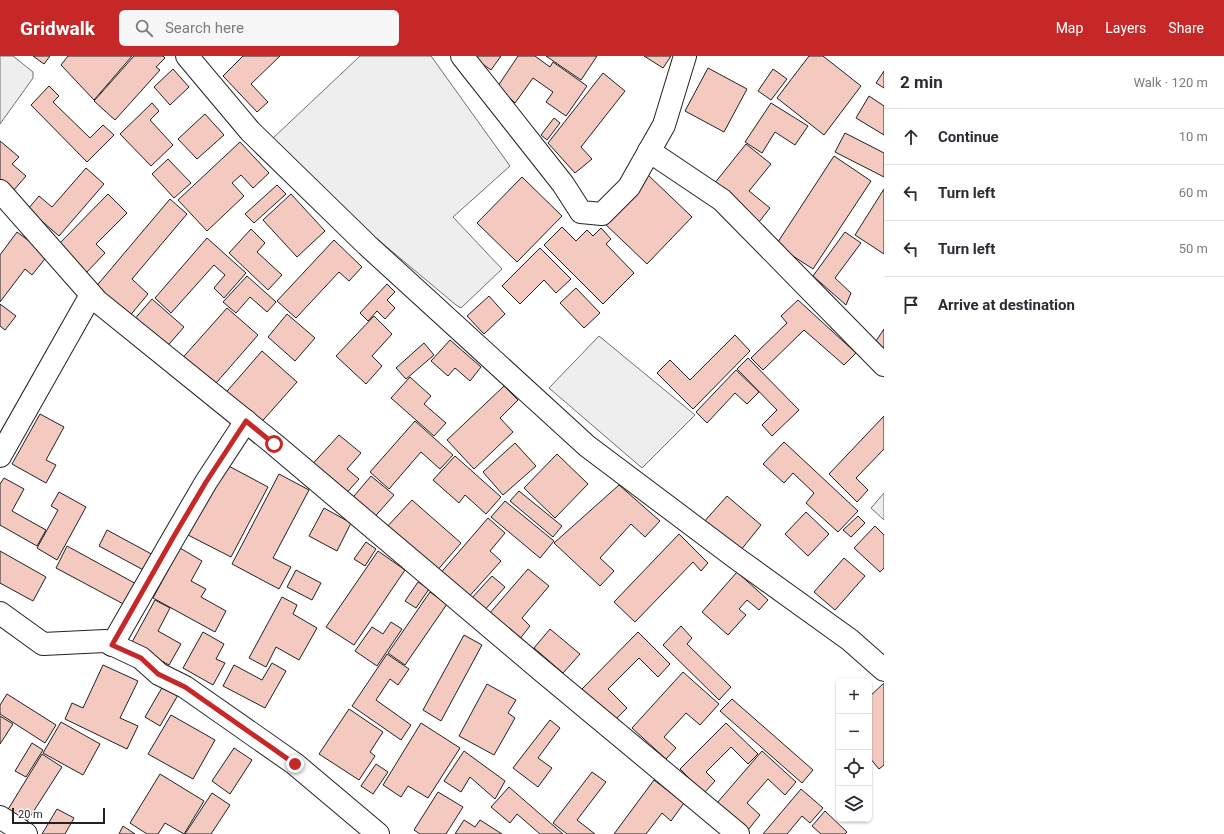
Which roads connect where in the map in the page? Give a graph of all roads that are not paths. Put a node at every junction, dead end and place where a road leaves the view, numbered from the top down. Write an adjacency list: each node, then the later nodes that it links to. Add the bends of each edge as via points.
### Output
1 (187, 56): 12 (street, via 250,131 367,245 587,446 850,640)
2 (462, 56): 4 (street, via 563,184 581,212 602,214 629,187)
3 (685, 56): 4 (street, via 664,125)
4 (649, 151): 7 (street, via 722,200)
5 (0, 191): 6 (street)
6 (91, 295): 8 (street); 9 (street)
7 (884, 365)
8 (246, 421): 11 (street, via 206,482); 16 (street)
9 (0, 456)
10 (0, 613): 11 (street, via 43,644 105,641)
11 (112, 645): 15 (street, via 141,658 158,674 185,687 295,764)
12 (884, 670)
13 (0, 816): 14 (street)
14 (26, 834)
15 (378, 834)
16 (738, 834)

